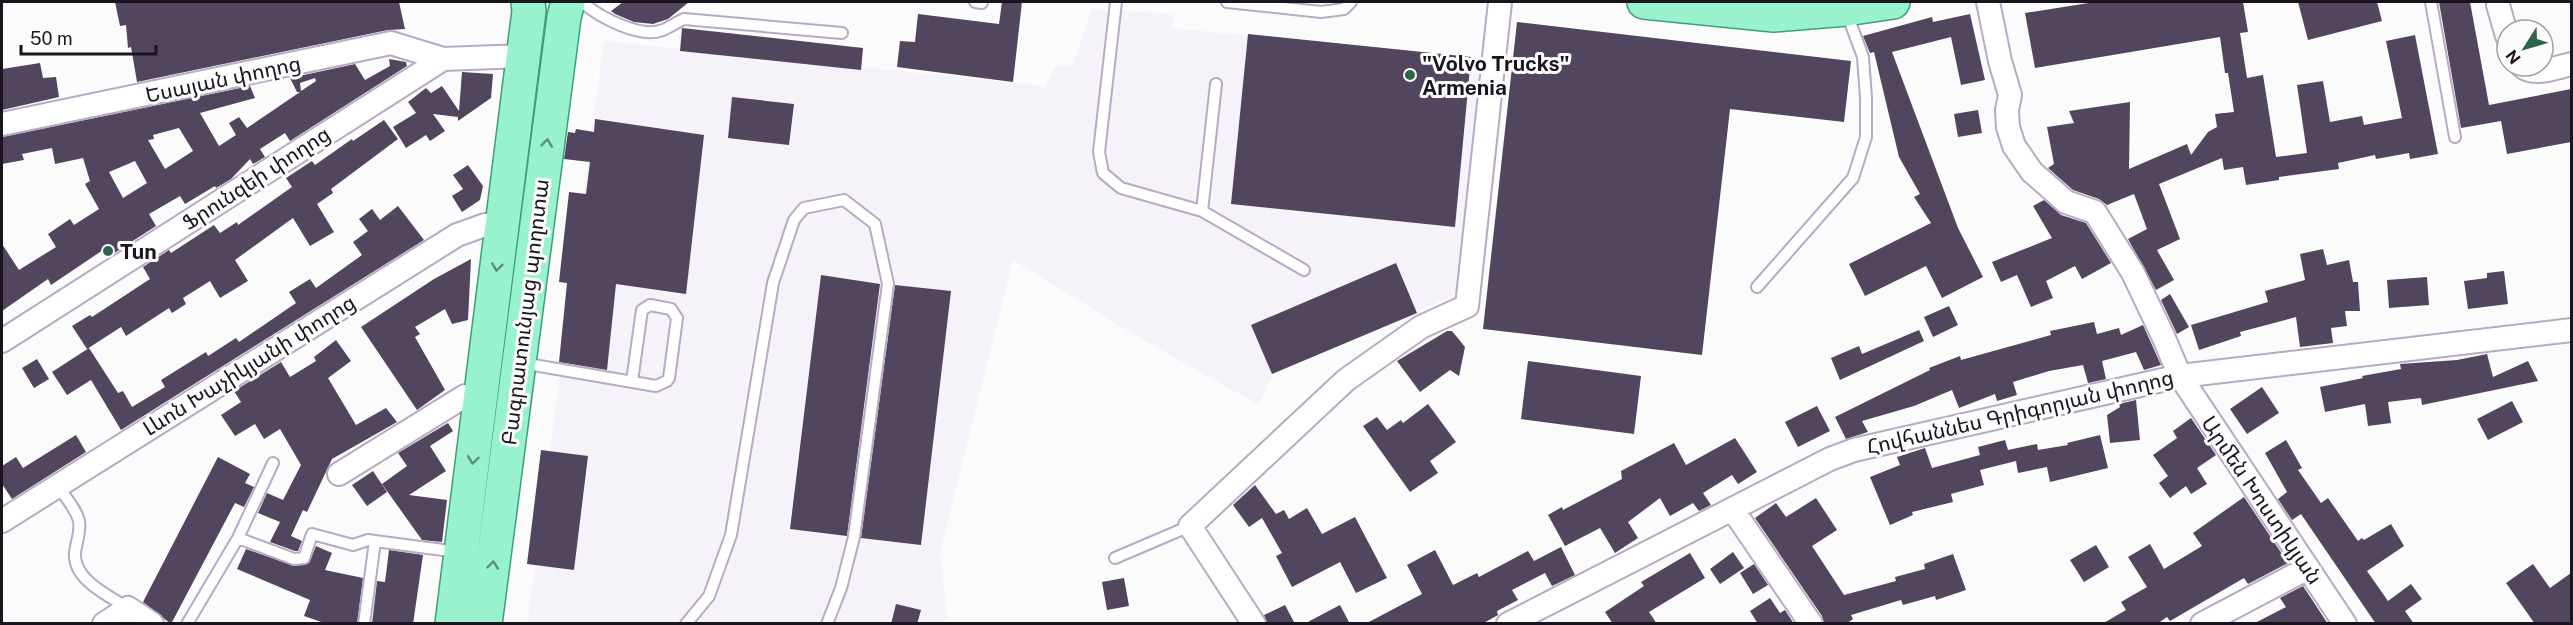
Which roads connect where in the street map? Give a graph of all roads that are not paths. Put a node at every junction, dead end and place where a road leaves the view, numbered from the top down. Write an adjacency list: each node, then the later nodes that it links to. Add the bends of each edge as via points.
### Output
1 (528, 2): 17 (main road, Բագրատունյաց պողոտա)
2 (568, 2): 30 (main road, Բագրատունյաց պողոտա, one-way to 2)
3 (582, 2): 16 (lane, via 627,29 662,31 684,19)
4 (1116, 2): 24 (lane, via 1099,152 1103,173 1120,188)
5 (1227, 2): 6 (lane, via 1321,12 1344,9)
6 (1352, 2)
7 (1500, 2): 39 (street, via 1467,306 1422,327 1346,380)
8 (1644, 2): 13 (main road)
9 (1893, 2): 14 (main road)
10 (1988, 2): 31 (street, Արմեն Խոստիկյան, via 2010,95 2008,128 2014,146 2032,172 2061,198 2095,212 2133,273)
11 (2431, 2): 23 (lane)
12 (2498, 5): 15 (street)
13 (1781, 8): 14 (main road)
14 (1846, 9): 27 (lane, via 1863,57 1866,98 1866,137 1853,178)
15 (2502, 18)
16 (842, 33)
17 (524, 56): 18 (street); 25 (main road, Բագրատունյաց պողոտա)
18 (443, 58): 22 (street, Եսայան փողոց, via 391,43); 29 (street, Ֆրունզեի փողոց)
19 (2571, 64): 20 (street)
20 (2555, 67)
21 (1216, 84): 24 (lane)
22 (2, 124)
23 (2455, 137)
24 (1202, 211): 26 (lane)
25 (502, 225): 33 (main road, Բագրատունյաց պողոտա, one-way to 33); 36 (street, Լևոն Խաչիկյանի փողոց, via 485,225 457,236)
26 (1305, 270)
27 (1757, 287)
28 (2571, 330): 31 (street, Հովհաննես Գրիգորյան փողոց)
29 (2, 341)
30 (519, 363): 32 (lane); 51 (main road, Բագրատունյաց պողոտա, one-way to 30)
31 (2180, 376): 37 (street, Հովհաննես Գրիգորյան փողոց, via 1854,450); 44 (street, Արմեն Խոստիկյան)
32 (632, 381): 32 (lane, via 656,386 667,381 677,318 671,309 650,305 642,310)
33 (480, 399): 35 (street, via 465,396); 42 (main road, Բագրատունյաց պողոտա, one-way to 42)
34 (273, 463): 40 (lane)
35 (339, 474)
36 (57, 485): 38 (street, Լևոն Խաչիկյանի փողոց); 45 (lane, via 79,521 75,556 78,568 101,591)
37 (1733, 510): 55 (street, Հովհաննես Գրիգորյան փողոց); 56 (street)
38 (2, 521)
39 (1190, 526): 43 (lane); 54 (street)
40 (238, 538): 41 (lane, via 294,559 304,558 312,534 353,545); 48 (lane)
41 (375, 541): 42 (lane); 49 (lane)
42 (461, 553): 50 (main road, Բագրատունյաց պողոտա)
43 (1114, 558)
44 (2308, 568): 57 (street); 58 (street, Արմեն Խոստիկյան)
45 (128, 608): 46 (street); 47 (street)
46 (104, 624)
47 (152, 624)
48 (187, 624)
49 (364, 624)
50 (452, 624)
51 (485, 624)
52 (686, 624): 53 (lane, via 709,596 730,535 773,283 794,220 804,208 844,200 875,224 888,284 855,537)
53 (827, 624)
54 (1254, 624)
55 (1508, 624)
56 (1811, 624)
57 (2202, 624)
58 (2345, 624)

